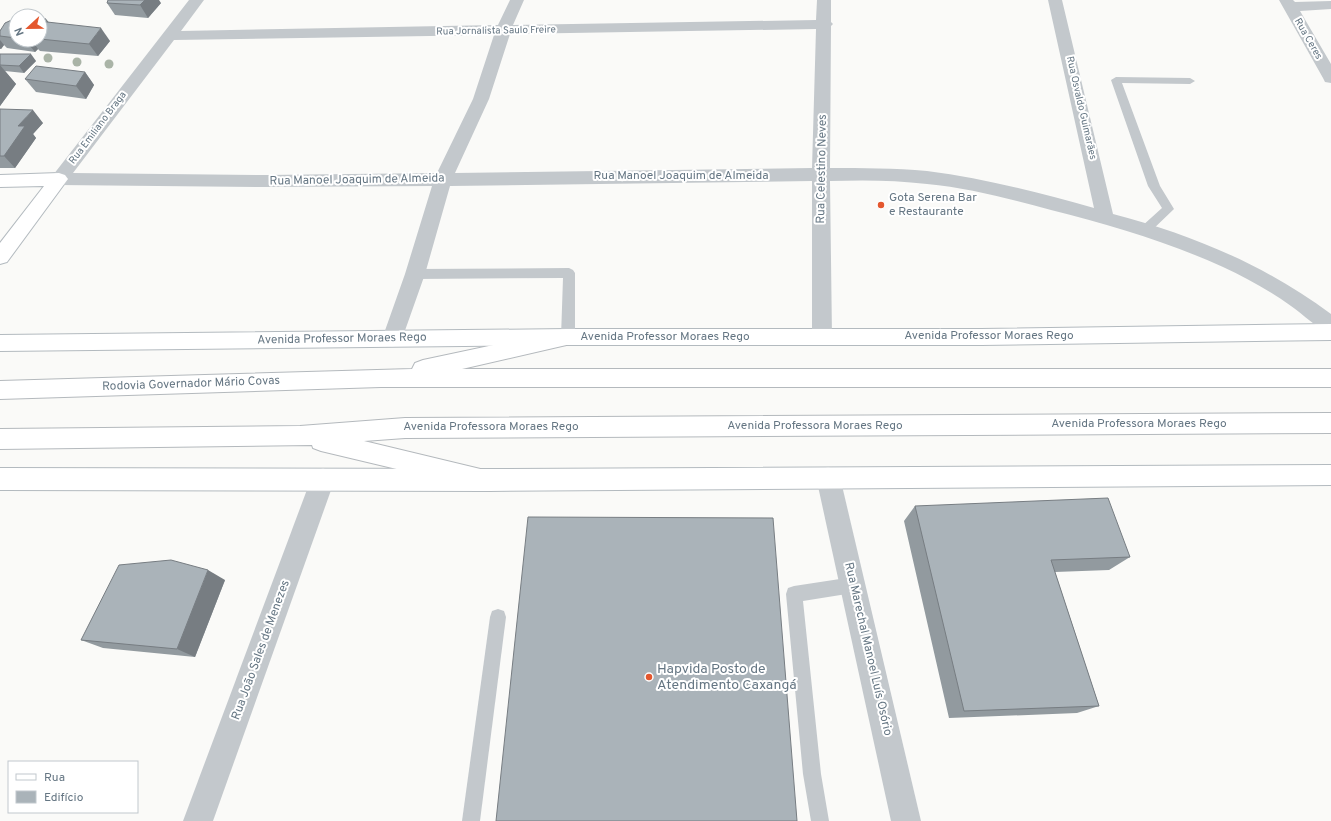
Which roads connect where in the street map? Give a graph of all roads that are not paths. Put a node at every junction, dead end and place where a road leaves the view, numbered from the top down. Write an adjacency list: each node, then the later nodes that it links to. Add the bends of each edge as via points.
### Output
1 (197, 0): 9 (street, Rua Emiliano Braga)
2 (517, 0): 8 (street)
3 (824, 0): 7 (street, Rua Celestino Neves)
4 (1055, 0): 16 (street, Rua Osvaldo Guimarães)
5 (1288, 4): 6 (street); 10 (street, Rua Ceres)
6 (1331, 6)
7 (824, 24): 8 (street, Rua Jornalista Saulo Freire); 12 (street, Rua Celestino Neves)
8 (503, 31): 9 (street, Rua Jornalista Saulo Freire); 14 (street, via 481,98)
9 (168, 36): 13 (street, Rua Emiliano Braga)
10 (1331, 78)
11 (1190, 81): 17 (lane, via 1116,80 1154,186 1168,209)
12 (821, 175): 14 (street, Rua Manoel Joaquim de Almeida, via 636,175); 16 (street, Rua Manoel Joaquim de Almeida, via 911,176 962,183); 23 (street, Rua Celestino Neves)
13 (59, 179): 14 (street, Rua Manoel Joaquim de Almeida, via 230,182); 15 (main road, Rua Manoel Joaquim de Almeida); 18 (main road, Rua Emiliano Braga)
14 (443, 180): 19 (street)
15 (0, 181)
16 (1105, 217): 17 (street, Rua Manoel Joaquim de Almeida)
17 (1145, 230): 20 (street, Rua Manoel Joaquim de Almeida, via 1227,259 1307,305)
18 (0, 258)
19 (414, 274): 22 (lane, via 569,273); 24 (street)
20 (1331, 325)
21 (1331, 332): 23 (main road, Avenida Professor Moraes Rego)
22 (568, 337): 23 (main road, Avenida Professor Moraes Rego); 24 (main road, Avenida Professor Moraes Rego); 26 (main road)
23 (822, 337)
24 (392, 339): 25 (main road, Avenida Professor Moraes Rego)
25 (0, 343)
26 (381, 378): 27 (main road); 28 (main road, Rodovia Governador Mário Covas)
27 (1331, 378)
28 (0, 390)
29 (1331, 423): 30 (main road, Avenida Professora Moraes Rego, via 404,428)
30 (300, 436): 31 (main road); 36 (main road)
31 (0, 439)
32 (1331, 475): 33 (main road)
33 (828, 477): 36 (main road); 37 (street, Rua Marechal Manoel Luís Osório)
34 (0, 479): 35 (main road)
35 (323, 479): 36 (main road); 39 (street, Rua João Sales de Menezes)
36 (489, 480)
37 (853, 585): 41 (lane, via 794,594 812,774); 42 (street, Rua Marechal Manoel Luís Osório)
38 (498, 617): 40 (lane)
39 (198, 821)
40 (471, 821)
41 (820, 821)
42 (906, 821)

